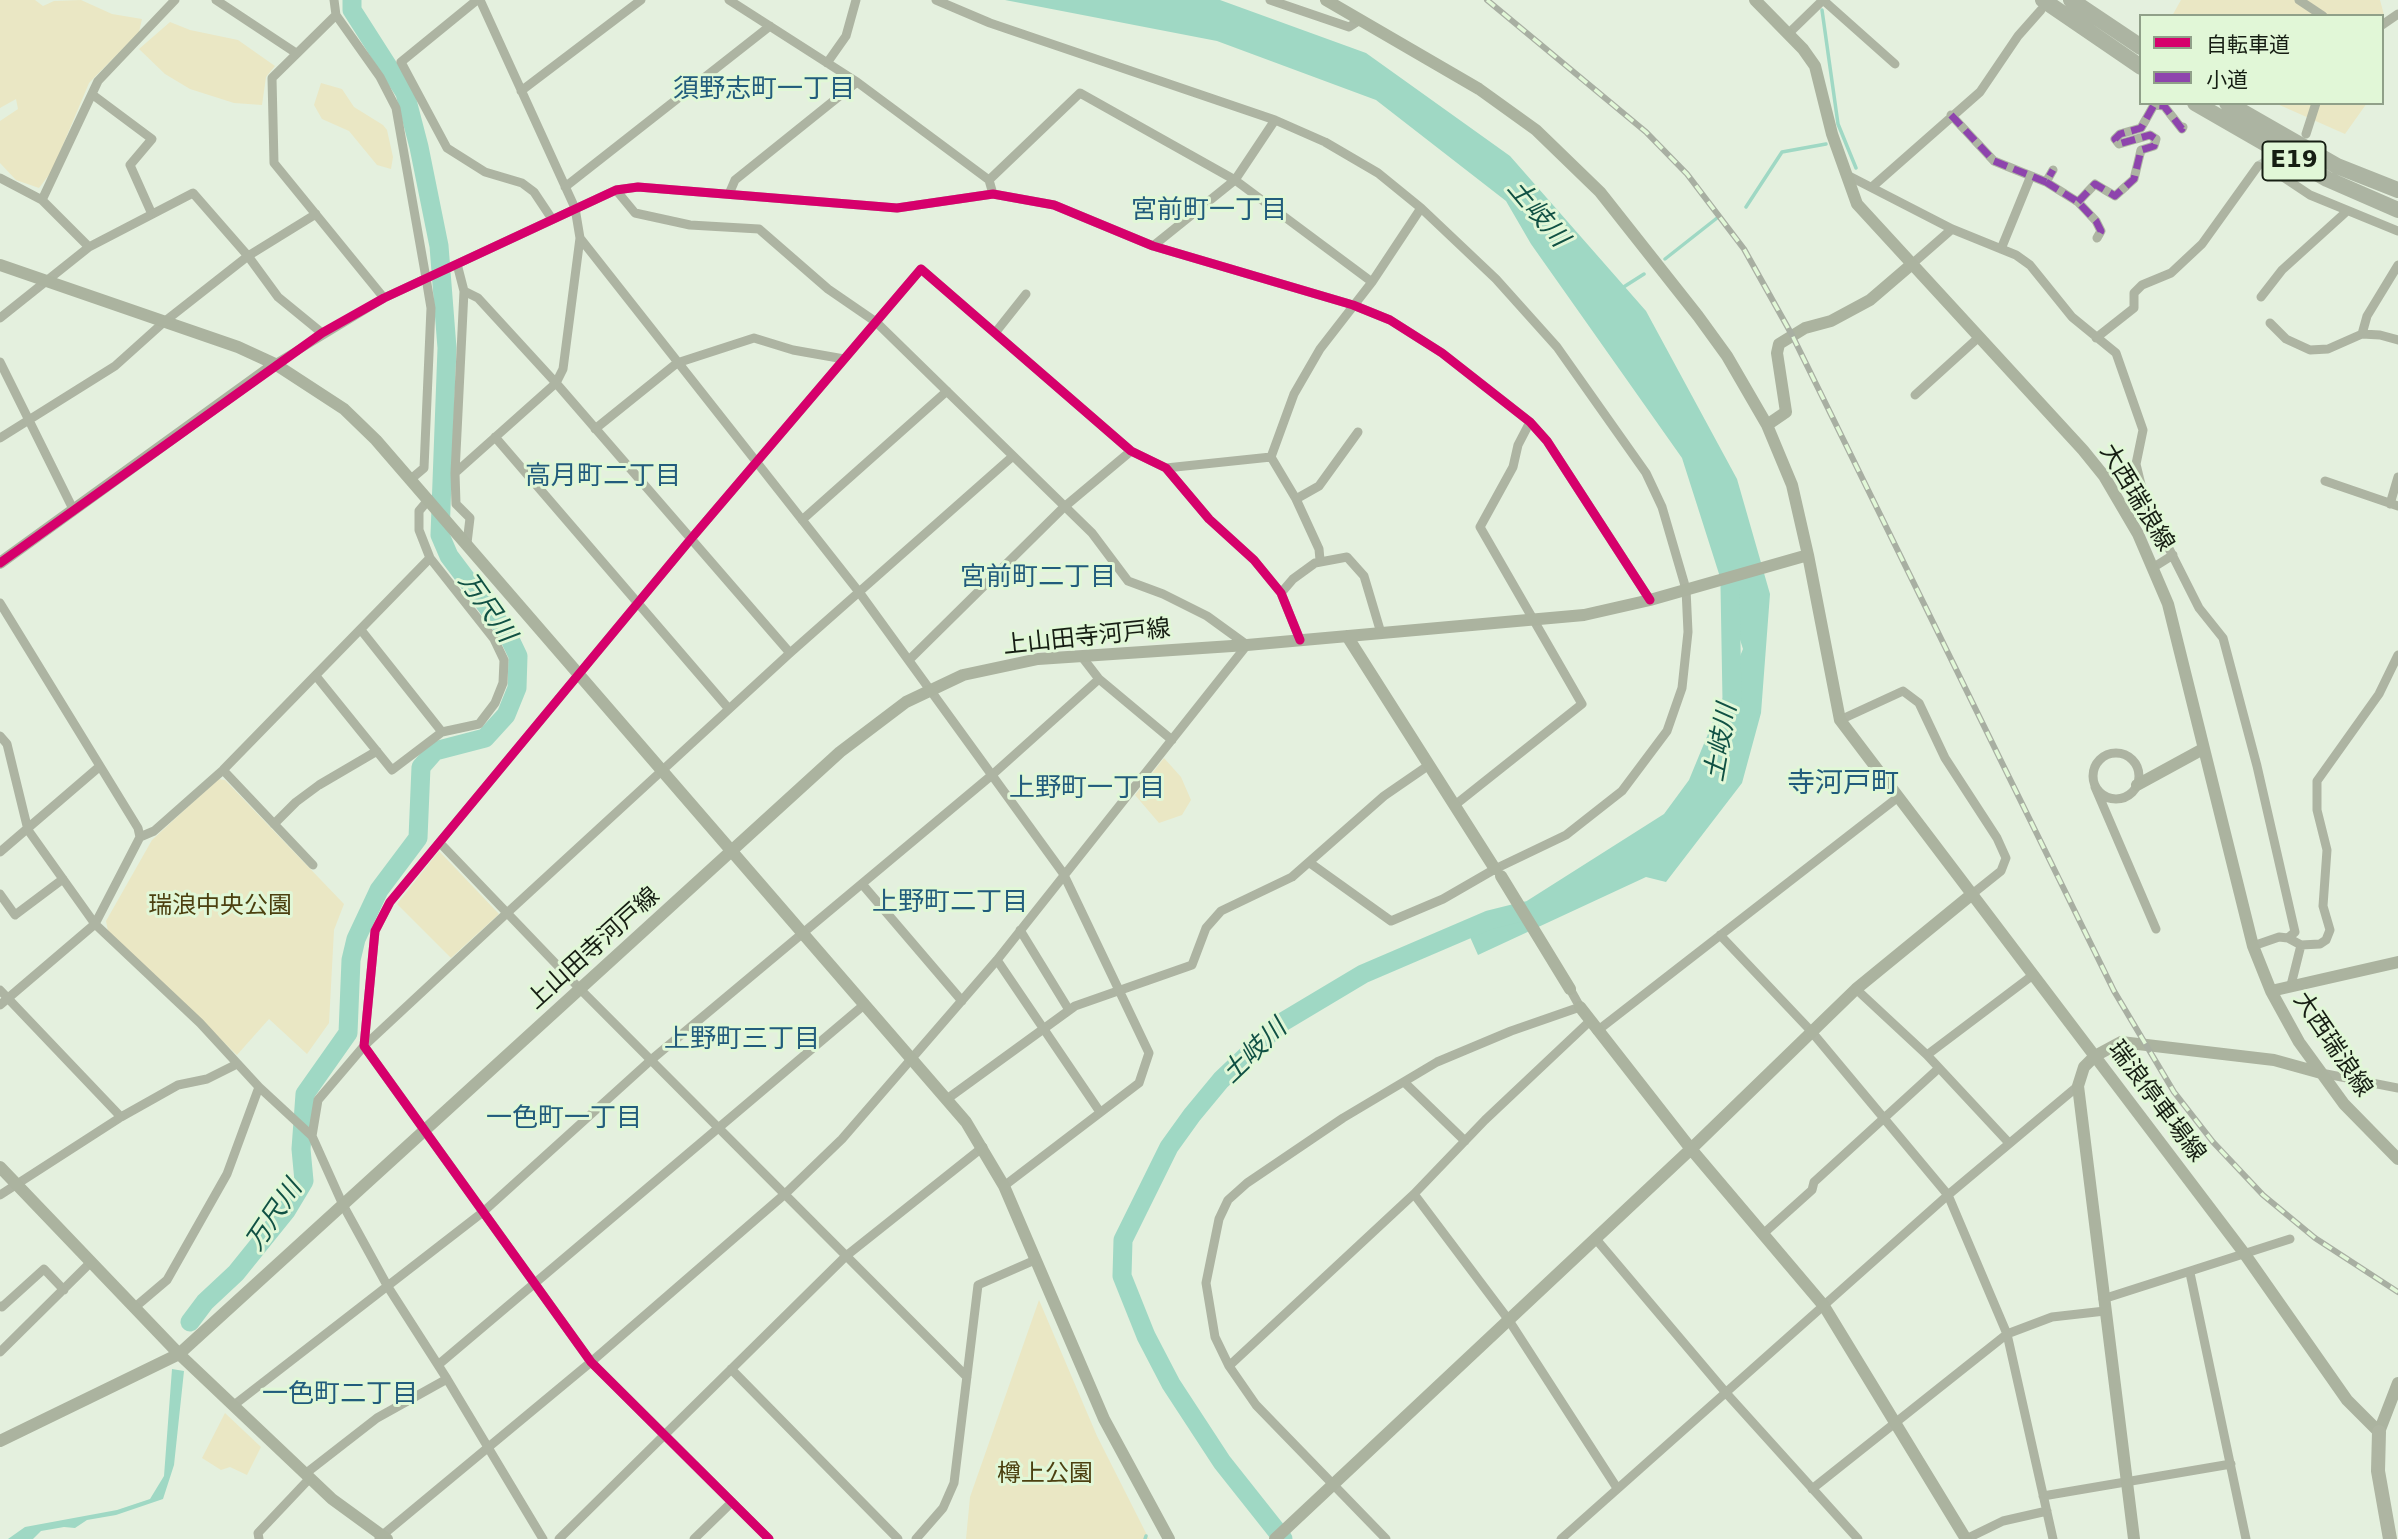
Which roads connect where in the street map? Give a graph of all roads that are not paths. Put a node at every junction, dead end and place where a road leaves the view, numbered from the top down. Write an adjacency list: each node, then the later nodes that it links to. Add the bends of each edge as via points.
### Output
1 (175, 0): 27 (street, via 98,81)
2 (216, 0): 21 (street)
3 (479, 0): 26 (street); 58 (street, via 401,62 447,148 485,172 522,183)
4 (641, 0): 26 (street)
5 (729, 0): 18 (street)
6 (856, 0): 22 (street, via 846,36)
7 (936, 0): 32 (street)
8 (1270, 0): 17 (street, via 1349,27)
9 (1326, 0): 17 (street)
10 (1755, 0): 19 (street, 大西瑞浪線)
11 (2071, 0): 20 (highway)
12 (2299, 0): 15 (street)
13 (333, 1): 16 (street)
14 (2042, 5): 24 (highway); 31 (street, via 1987,84)
15 (2320, 14)
16 (336, 15): 21 (street); 71 (street, via 396,108)
17 (1360, 20): 98 (street, via 1479,89 1570,161 1698,316)
18 (770, 26): 22 (street); 44 (street)
19 (1788, 34): 23 (street, via 1824,0); 38 (street, 大西瑞浪線, via 1815,66)
20 (2139, 46)
21 (296, 53): 57 (street, via 272,78 274,163)
22 (827, 63): 25 (street)
23 (1895, 64)
24 (2139, 66)
25 (857, 82): 41 (street); 48 (street, via 736,180)
26 (521, 91): 44 (street)
27 (93, 95): 50 (street); 55 (street, via 152,139 130,165)
28 (2198, 105): 54 (highway, E19, via 2327,179)
29 (2230, 105): 46 (highway, E19, via 2337,166)
30 (2315, 105): 34 (street)
31 (1951, 115): 40 (street, via 1994,161); 45 (street)
32 (1275, 120): 42 (street); 53 (street, via 1378,173)
33 (2183, 127): 51 (street, via 2164,106 2154,105 2141,128 2115,139 2124,144 2150,135 2156,139 2154,146 2141,150 2134,179 2115,196 2095,184)
34 (2306, 134)
35 (2258, 166): 87 (street, via 2194,252 2171,273 2142,285 2134,293 2134,308)
36 (2271, 169): 56 (street)
37 (2053, 170): 43 (street)
38 (1847, 174): 45 (street); 68 (street, 大西瑞浪線, via 1863,212)
39 (0, 178): 50 (street)
40 (2030, 178): 43 (street); 65 (street)
41 (989, 180): 42 (street, via 1080,93); 49 (street)
42 (1235, 180): 63 (street); 73 (street)
43 (2046, 182): 51 (street)
44 (565, 187): 52 (street)
45 (1872, 187): 59 (street)
46 (2398, 190)
47 (615, 191): 48 (street, via 638,187); 52 (street); 81 (street, via 635,213 690,225 759,229 828,289)
48 (729, 194): 49 (street, via 897,208)
49 (993, 194): 63 (street, via 1054,205)
50 (42, 200): 64 (street)
51 (2078, 202): 61 (street, via 2100,227)
52 (575, 208): 58 (street); 62 (street)
53 (1422, 208): 73 (street); 126 (street, via 1496,279 1557,347 1646,473)
54 (2398, 209)
55 (151, 212): 64 (street); 66 (street, via 193,193)
56 (2346, 212): 60 (street); 76 (street, via 2282,270)
57 (316, 214): 66 (street); 77 (street)
58 (552, 219): 67 (street)
59 (1952, 229): 65 (street); 68 (street)
60 (2398, 231)
61 (2097, 238)
62 (580, 239): 91 (street); 93 (street, via 562,369)
63 (1153, 246): 78 (street)
64 (89, 247): 72 (street)
65 (2001, 248): 87 (street, via 2031,265)
66 (248, 256): 80 (street); 83 (street, via 278,297)
67 (457, 264): 71 (street); 74 (street)
68 (1912, 264): 86 (street, 大西瑞浪線); 98 (street, via 1870,300 1779,344 1786,412)
69 (0, 265): 72 (street)
70 (2398, 265): 85 (street, via 2367,316)
71 (426, 278): 77 (street); 110 (street, via 431,308 424,468)
72 (45, 282): 79 (street); 80 (street)
73 (1372, 282): 78 (street)
74 (464, 291): 93 (street, via 478,298); 108 (street)
75 (1026, 294): 84 (street)
76 (2260, 297)
77 (384, 298): 83 (street)
78 (1353, 305): 97 (street, via 1390,320 1443,353); 105 (street, via 1294,394)
79 (0, 318)
80 (164, 322): 92 (street); 96 (street, via 115,366)
81 (876, 322): 84 (street, via 921,269); 89 (street); 94 (street)
82 (2270, 323): 85 (street, via 2286,339 2310,350)
83 (322, 333): 92 (street)
84 (995, 333): 103 (street)
85 (2362, 334): 88 (street)
86 (1979, 337): 95 (street); 125 (street, 大西瑞浪線, via 2104,476)
87 (2096, 338): 121 (street, via 2116,353 2143,430 2136,464 2145,501)
88 (2398, 341)
89 (845, 359): 91 (street, via 754,338); 106 (street)
90 (0, 362): 96 (street)
91 (677, 363): 99 (street); 106 (street)
92 (275, 364): 110 (street, via 344,409); 116 (street)
93 (556, 383): 99 (street); 101 (street)
94 (947, 391): 104 (street); 117 (street)
95 (1915, 395)
96 (28, 420): 102 (street); 116 (street)
97 (1530, 422): 129 (street); 132 (street, via 1513,467 1480,527)
98 (1767, 425): 120 (street, via 1792,485)
99 (595, 429): 118 (street)
100 (1357, 432): 113 (street, via 1319,486)
101 (495, 437): 108 (street); 131 (street)
102 (0, 438)
103 (1130, 451): 107 (street); 115 (street)
104 (1013, 456): 115 (street); 127 (street)
105 (1271, 457): 107 (street); 113 (street)
106 (756, 462): 117 (street); 118 (street)
107 (1166, 468): 128 (street, via 1209,520 1254,560)
108 (455, 473): 119 (street, via 456,504 470,518)
109 (2398, 477): 114 (street)
110 (411, 479): 112 (street)
111 (2325, 481): 114 (street)
112 (429, 499): 119 (street); 122 (street, via 419,511 419,530)
113 (1296, 499): 123 (street)
114 (2394, 505)
115 (1063, 508): 137 (street, via 1092,533 1128,581 1207,615); 141 (street)
116 (73, 509): 124 (street)
117 (802, 520): 127 (street)
118 (690, 540): 131 (street); 138 (street)
119 (467, 543): 142 (street)
120 (1808, 555): 126 (street, 上山田寺河戸線); 147 (street)
121 (2173, 555): 125 (street); 182 (street, via 2199,608 2222,638 2237,686 2295,932)
122 (430, 558): 133 (street); 148 (street, via 494,639 504,660 503,683 479,724)
123 (1321, 560): 128 (street); 134 (street, via 1347,557 1364,576)
124 (0, 563)
125 (2154, 567): 151 (street, 大西瑞浪線, via 2179,646)
126 (1688, 588): 129 (street, 上山田寺河戸線); 170 (street, via 1682,688 1667,732 1622,791 1600,810 1566,835)
127 (859, 592): 138 (street); 141 (street)
128 (1281, 593): 136 (street)
129 (1650, 600): 132 (street, 上山田寺河戸線)
130 (0, 603): 154 (street)
131 (637, 604): 142 (street); 146 (street)
132 (1532, 620): 134 (street, 上山田寺河戸線); 161 (street, via 1583,704)
133 (360, 630): 143 (street); 148 (street)
134 (1381, 633): 135 (street, 上山田寺河戸線)
135 (1347, 636): 136 (street, 上山田寺河戸線); 153 (street)
136 (1300, 640): 137 (street, 上山田寺河戸線)
137 (1247, 645): 140 (street, 上山田寺河戸線); 150 (street)
138 (790, 653): 146 (street)
139 (2398, 655): 183 (street, via 2379,694 2317,781 2317,810 2327,850 2323,906 2330,930 2320,944)
140 (1082, 657): 144 (street); 145 (street, 上山田寺河戸線, via 998,667)
141 (909, 660): 145 (street)
142 (579, 674): 156 (street); 165 (street)
143 (316, 676): 152 (street); 155 (street)
144 (1100, 679): 150 (street); 157 (street)
145 (930, 691): 157 (street); 167 (street, 上山田寺河戸線, via 883,717)
146 (729, 709): 156 (street)
147 (1840, 720): 160 (street, 瑞浪停車場線); 175 (street, via 1903,691 1919,703 1945,758 2006,858 2001,871)
148 (442, 732): 152 (street, via 392,770)
149 (0, 736): 163 (street, via 7,744)
150 (1172, 740): 171 (street)
151 (2203, 749): 158 (street); 184 (street, 大西瑞浪線)
152 (377, 751): 162 (street, via 311,790)
153 (1429, 765): 161 (street); 168 (street, via 1384,796)
154 (99, 767): 163 (street); 164 (street)
155 (223, 770): 162 (street); 164 (street, via 154,831)
156 (662, 771): 167 (street); 176 (street)
157 (992, 775): 171 (street); 173 (street)
158 (2137, 785): 159 (street, via 2120,799 2106,797); 159 (street, via 2134,763 2114,753 2096,765)
159 (2095, 787): 178 (street)
160 (1897, 798): 175 (street, 瑞浪停車場線); 181 (street)
161 (1455, 805): 170 (street)
162 (274, 824): 169 (street)
163 (28, 830): 166 (street); 172 (street)
164 (140, 837): 177 (street)
165 (440, 843): 176 (street); 204 (street, via 390,902 375,931)
166 (0, 852)
167 (732, 852): 180 (street); 192 (street, 上山田寺河戸線)
168 (1310, 863): 170 (street, via 1391,921); 193 (street, via 1292,877 1221,911 1206,928 1192,965)
169 (313, 865)
170 (1498, 872): 189 (street)
171 (1063, 873): 179 (street); 193 (street)
172 (63, 879): 174 (street, via 15,915); 177 (street)
173 (862, 884): 180 (street); 196 (street)
174 (0, 894)
175 (1971, 895): 187 (street, 瑞浪停車場線); 190 (street)
176 (507, 913): 192 (street); 204 (street)
177 (95, 924): 195 (street); 209 (street)
178 (2156, 929)
179 (1020, 930): 185 (street); 200 (street)
180 (804, 933): 197 (street); 207 (street)
181 (1720, 935): 201 (street); 203 (street)
182 (2288, 938): 183 (street); 184 (street)
183 (2301, 945): 188 (street)
184 (2253, 946): 194 (street, 大西瑞浪線)
185 (997, 960): 196 (street); 202 (street)
186 (2398, 962): 188 (street)
187 (2033, 975): 205 (street); 206 (street, 瑞浪停車場線)
188 (2291, 985): 194 (street)
189 (1570, 989): 199 (street)
190 (1856, 989): 203 (street); 205 (street)
191 (0, 990): 195 (street)
192 (581, 990): 207 (street); 221 (street, 上山田寺河戸線)
193 (1119, 990): 200 (street); 217 (street, via 1149,1053 1139,1083)
194 (2272, 991): 211 (street, 大西瑞浪線)
195 (8, 998): 198 (street); 218 (street)
196 (962, 1001): 208 (street)
197 (865, 1004): 208 (street); 220 (street)
198 (0, 1005)
199 (1580, 1007): 201 (street); 212 (street, via 1437,1062)
200 (1069, 1010): 202 (street)
201 (1593, 1026): 223 (street); 226 (street)
202 (1043, 1027): 216 (street); 217 (street)
203 (1811, 1031): 219 (street); 226 (street)
204 (364, 1046): 221 (street); 222 (street, via 318,1100)
205 (1927, 1055): 210 (street)
206 (2095, 1056): 211 (street, via 2120,1042 2274,1060); 213 (street, via 2084,1067); 240 (street, 瑞浪停車場線)
207 (651, 1060): 220 (street); 236 (street)
208 (911, 1061): 216 (street); 231 (street, via 842,1139)
209 (237, 1064): 214 (street); 218 (street, via 208,1079 178,1085)
210 (1939, 1068): 219 (street); 224 (street)
211 (2321, 1073): 215 (street); 227 (street, 大西瑞浪線, via 2360,1122)
212 (1404, 1082): 223 (street); 258 (street, via 1343,1118 1228,1200 1219,1219 1206,1283 1214,1337)
213 (2078, 1086): 224 (street); 248 (street)
214 (259, 1087): 222 (street); 251 (street, via 226,1174 167,1280)
215 (2398, 1088)
216 (947, 1099): 225 (street)
217 (1100, 1112): 229 (street)
218 (121, 1117): 230 (street)
219 (1883, 1118): 234 (street); 237 (street)
220 (720, 1129): 231 (street); 245 (street)
221 (424, 1132): 235 (street, 上山田寺河戸線); 236 (street)
222 (312, 1136): 235 (street)
223 (1465, 1141): 232 (street)
224 (2009, 1143): 234 (street)
225 (983, 1147): 229 (street); 241 (street)
226 (1690, 1149): 237 (street); 238 (street)
227 (2398, 1159)
228 (0, 1167): 230 (street)
229 (1004, 1186): 242 (street)
230 (16, 1187): 233 (street); 243 (street)
231 (785, 1194): 241 (street); 256 (street)
232 (1414, 1194): 252 (street); 258 (street)
233 (0, 1195)
234 (1948, 1195): 250 (street); 253 (street)
235 (343, 1205): 246 (street); 255 (street, 上山田寺河戸線)
236 (483, 1212): 245 (street); 246 (street)
237 (1763, 1234): 250 (street)
238 (1595, 1238): 252 (street); 263 (street)
239 (2290, 1239): 240 (street)
240 (2244, 1253): 244 (street); 266 (street, 瑞浪停車場線, via 2347,1400)
241 (846, 1256): 259 (street); 260 (street)
242 (1035, 1260): 260 (street, via 978,1285); 287 (street, via 1104,1419)
243 (90, 1263): 247 (street); 251 (street)
244 (2190, 1273): 248 (street); 270 (street)
245 (535, 1284): 256 (street); 257 (street)
246 (388, 1287): 257 (street); 264 (street)
247 (64, 1290): 249 (street, via 44,1269); 254 (street)
248 (2104, 1305): 253 (street); 272 (street)
249 (0, 1306)
250 (1824, 1306): 263 (street); 265 (street)
251 (134, 1308): 255 (street)
252 (1508, 1319): 273 (street); 274 (street)
253 (2007, 1334): 265 (street); 276 (street)
254 (0, 1352)
255 (179, 1354): 264 (street); 268 (street, 上山田寺河戸線)
256 (591, 1362): 267 (street); 269 (street)
257 (438, 1365): 261 (street)
258 (1229, 1366): 273 (street, via 1256,1405)
259 (732, 1369): 267 (street); 285 (street)
260 (967, 1377): 286 (street, via 954,1483 943,1507)
261 (447, 1379): 269 (street); 271 (street, via 377,1418)
262 (2398, 1384): 266 (street)
263 (1727, 1394): 274 (street); 275 (street)
264 (234, 1405): 271 (street)
265 (1894, 1423): 275 (street); 292 (street)
266 (2379, 1432): 296 (main road, via 2378,1471)
267 (665, 1435): 277 (street); 282 (street)
268 (0, 1441)
269 (489, 1448): 279 (street); 281 (street)
270 (2231, 1464): 272 (street); 295 (street)
271 (307, 1476): 279 (street); 280 (street, via 258,1533)
272 (2127, 1482): 276 (street); 294 (street)
273 (1332, 1483): 288 (street); 289 (street)
274 (1617, 1488): 290 (street)
275 (1812, 1489): 291 (street)
276 (2043, 1496): 278 (street)
277 (732, 1502): 283 (street); 284 (street)
278 (2046, 1511): 292 (street, via 2003,1521); 293 (street)
279 (382, 1538)
280 (260, 1539)
281 (543, 1539)
282 (559, 1539)
283 (694, 1539)
284 (769, 1539)
285 (898, 1539)
286 (916, 1539)
287 (1169, 1539)
288 (1275, 1539)
289 (1386, 1539)
290 (1561, 1539)
291 (1858, 1539)
292 (1966, 1539)
293 (2053, 1539)
294 (2134, 1539)
295 (2246, 1539)
296 (2390, 1539)

